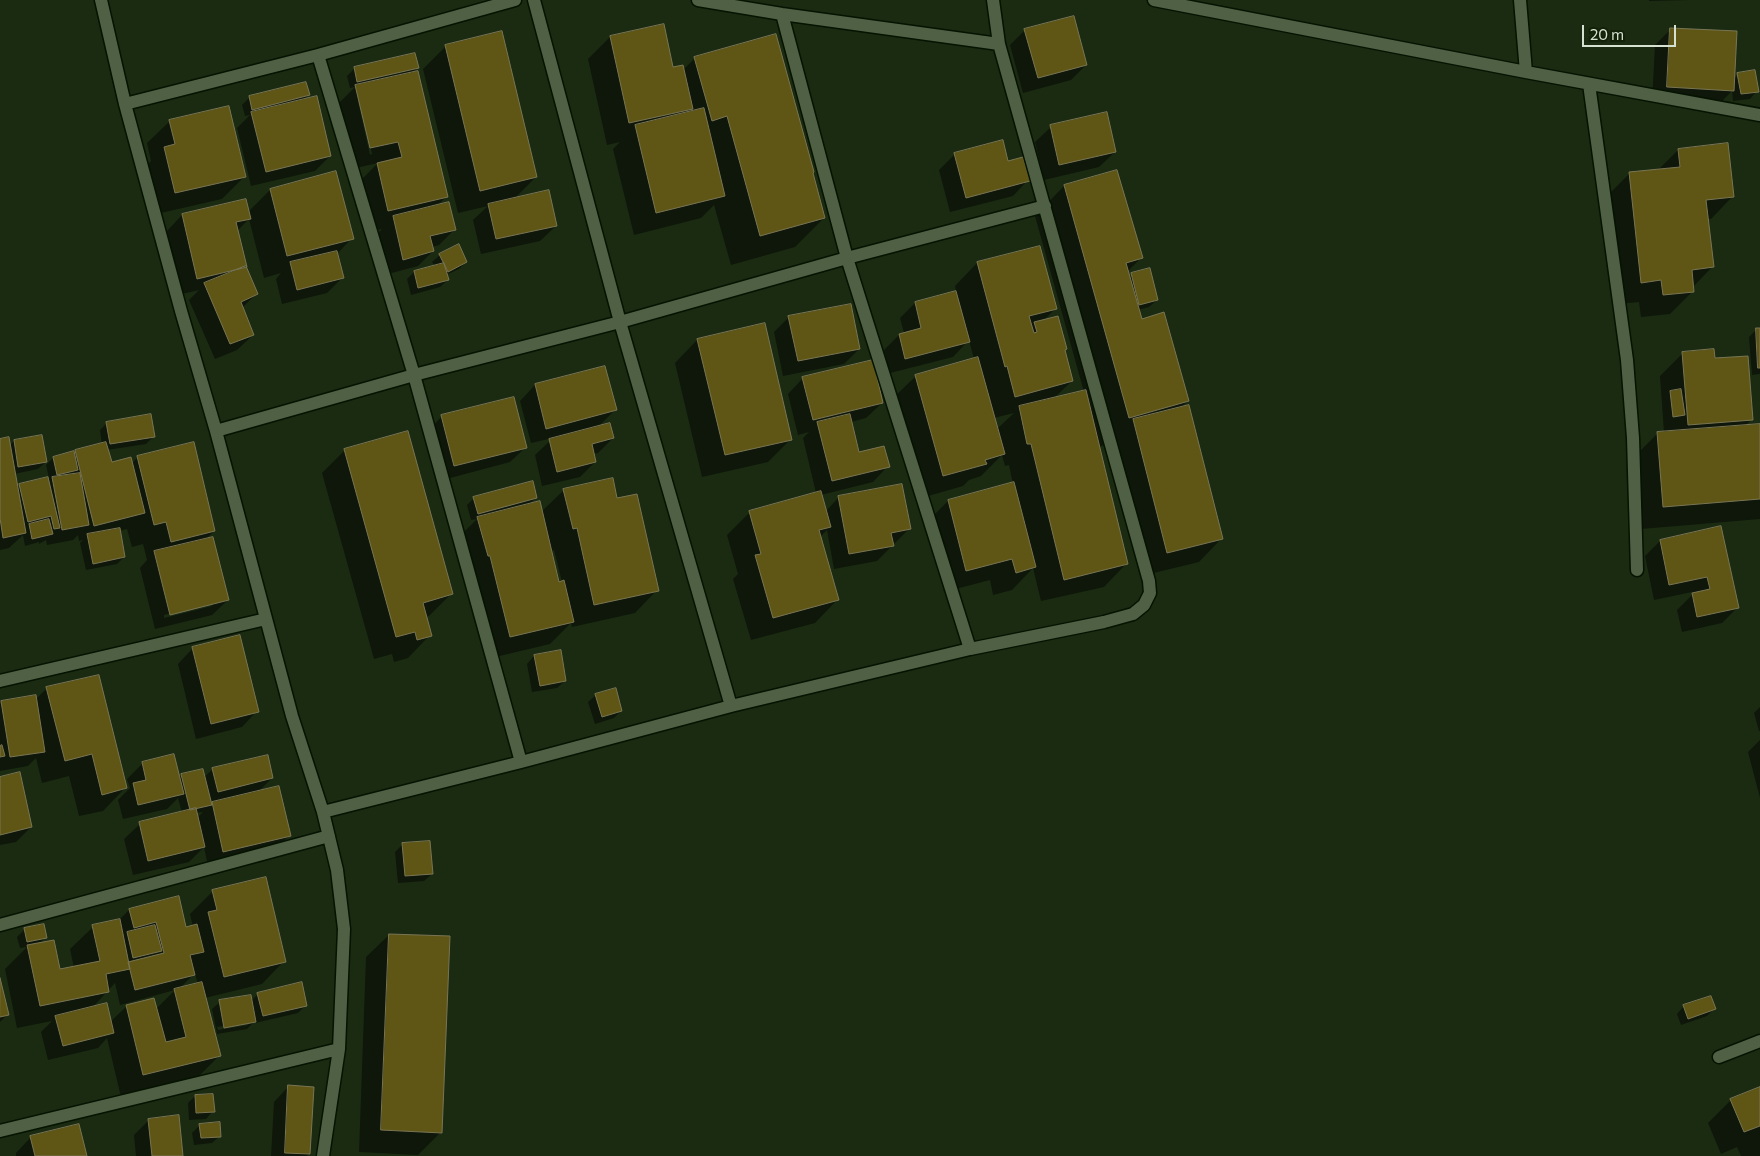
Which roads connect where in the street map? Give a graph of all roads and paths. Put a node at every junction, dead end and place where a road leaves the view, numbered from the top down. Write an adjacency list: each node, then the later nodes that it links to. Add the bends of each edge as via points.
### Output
1 (101, 0): 14 (street)
2 (515, 0): 11 (street)
3 (534, 0): 18 (street)
4 (698, 0): 9 (street)
5 (993, 0): 10 (street)
6 (1154, 0): 8 (street)
7 (1520, 0): 12 (street)
8 (1189, 4): 12 (street)
9 (782, 14): 10 (street); 17 (street)
10 (999, 44): 16 (street)
11 (318, 55): 14 (street); 19 (street)
12 (1526, 72): 13 (street)
13 (1589, 84): 15 (street); 21 (street, via 1627,360)
14 (125, 104): 20 (street)
15 (1760, 115)
16 (1045, 206): 17 (street); 23 (street, via 1150,592 1144,606 1132,614)
17 (847, 258): 18 (street); 23 (street)
18 (620, 322): 19 (street); 25 (street)
19 (414, 375): 20 (street); 26 (street)
20 (216, 431): 22 (street)
21 (1637, 570)
22 (266, 619): 24 (street); 27 (street, via 292,716)
23 (970, 649): 25 (street)
24 (0, 681)
25 (731, 706): 26 (street)
26 (521, 762): 27 (street)
27 (323, 812): 28 (street)
28 (329, 836): 29 (street); 31 (street, via 344,929)
29 (0, 925)
30 (1760, 1041): 32 (street)
31 (338, 1049): 33 (street); 34 (street)
32 (1719, 1057)
33 (0, 1131)
34 (323, 1156)

